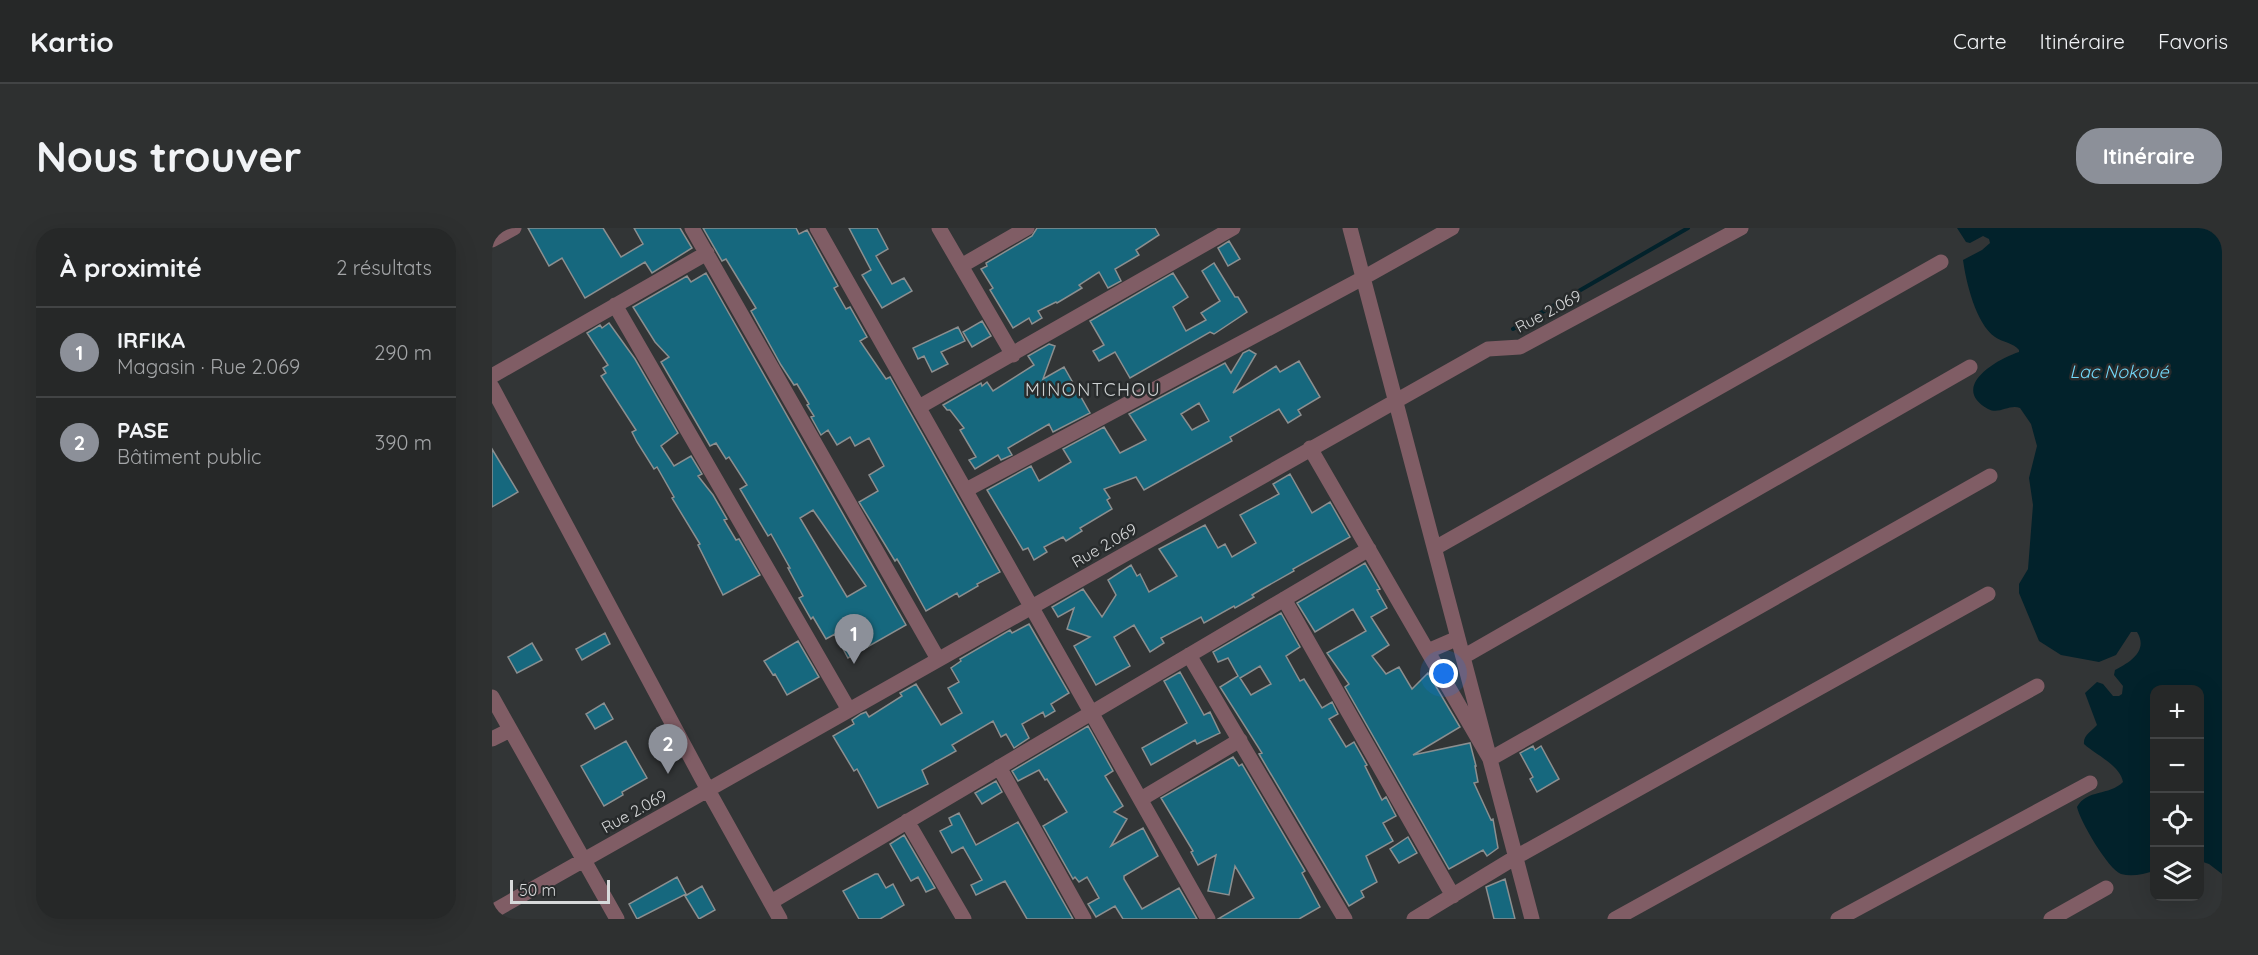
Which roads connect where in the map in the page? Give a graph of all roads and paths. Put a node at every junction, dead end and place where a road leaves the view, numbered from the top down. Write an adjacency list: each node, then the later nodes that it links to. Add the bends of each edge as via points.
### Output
1 (514, 228): 10 (street)
2 (692, 228): 11 (street)
3 (817, 228): 21 (street)
4 (939, 228): 13 (street)
5 (1027, 228): 13 (street)
6 (1233, 228): 16 (street)
7 (1350, 228): 14 (street)
8 (1452, 228): 14 (street)
9 (1741, 228): 20 (street, Rue 2.069, via 1520,347 1488,349)
10 (492, 240)
11 (707, 253): 15 (street); 34 (street)
12 (1941, 262): 25 (street)
13 (961, 266): 16 (street)
14 (1363, 278): 20 (street); 24 (street)
15 (615, 305): 18 (street); 37 (street)
16 (1013, 355): 21 (street)
17 (1970, 367): 33 (street)
18 (492, 376)
19 (492, 387): 45 (street)
20 (1396, 400): 22 (street, Rue 2.069); 25 (street)
21 (919, 407): 24 (street)
22 (1310, 448): 26 (street); 29 (street, Rue 2.069)
23 (1990, 476): 42 (street)
24 (966, 490): 29 (street)
25 (1434, 548): 30 (street)
26 (1369, 549): 28 (street); 31 (street)
27 (1988, 594): 48 (street)
28 (1284, 599): 32 (street); 51 (street)
29 (1032, 606): 34 (street, Rue 2.069); 38 (street)
30 (1458, 638): 31 (street); 33 (street)
31 (1428, 651): 42 (street)
32 (1189, 655): 38 (street); 41 (street)
33 (1463, 657): 42 (street)
34 (938, 659): 37 (street, Rue 2.069)
35 (2037, 686): 62 (street)
36 (492, 697): 39 (street)
37 (849, 710): 45 (street, Rue 2.069)
38 (1092, 712): 43 (street); 46 (street)
39 (510, 730): 40 (street); 49 (street)
40 (492, 739)
41 (1240, 740): 46 (street); 59 (street)
42 (1490, 759): 48 (street)
43 (999, 767): 47 (street); 57 (street)
44 (2090, 783): 63 (street)
45 (708, 790): 49 (street, Rue 2.069); 52 (street)
46 (1141, 799): 58 (street)
47 (907, 821): 52 (street); 56 (street)
48 (1516, 857): 51 (street); 61 (street)
49 (584, 860): 53 (street, Rue 2.069); 54 (street)
50 (2106, 888): 64 (street)
51 (1453, 896): 60 (street)
52 (771, 902): 55 (street)
53 (492, 912)
54 (617, 919)
55 (780, 919)
56 (964, 919)
57 (1084, 919)
58 (1208, 919)
59 (1345, 919)
60 (1414, 919)
61 (1532, 919)
62 (1615, 919)
63 (1838, 919)
64 (2051, 919)

